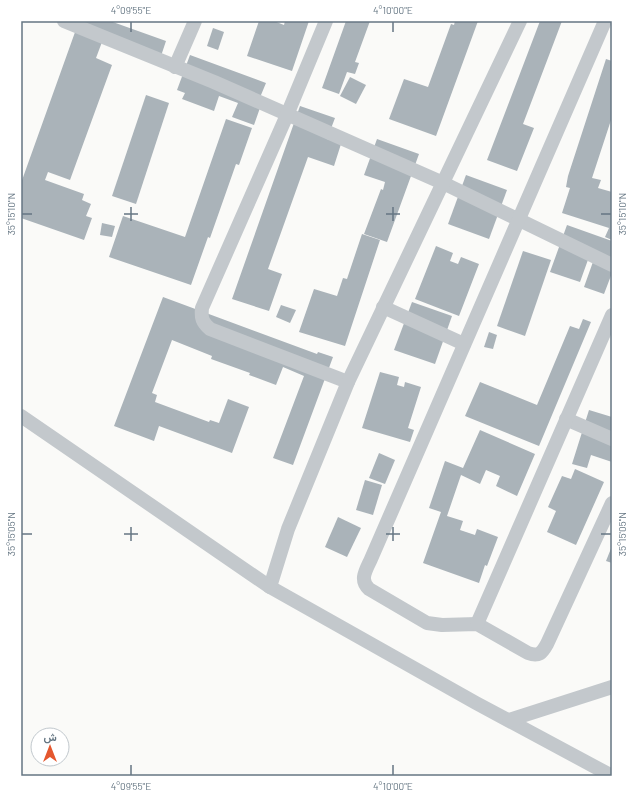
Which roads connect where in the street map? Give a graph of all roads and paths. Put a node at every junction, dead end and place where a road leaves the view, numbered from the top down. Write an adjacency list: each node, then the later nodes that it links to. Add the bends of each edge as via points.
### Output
1 (64, 21): 6 (street)
2 (195, 21): 6 (street)
3 (326, 21): 7 (street)
4 (520, 21): 8 (street)
5 (605, 21): 9 (street)
6 (175, 67): 7 (street)
7 (287, 115): 8 (street); 14 (street, via 202,308 201,317 210,329)
8 (443, 183): 9 (street); 11 (street)
9 (518, 220): 10 (street); 13 (street)
10 (612, 265)
11 (383, 307): 13 (street); 14 (street)
12 (612, 315): 16 (street)
13 (464, 344): 20 (street, via 363,580 369,589 427,623)
14 (348, 382): 19 (street, via 288,529)
15 (21, 416): 19 (street)
16 (566, 419): 17 (street); 20 (street)
17 (612, 439)
18 (612, 503): 20 (street, via 540,655 528,653)
19 (270, 587): 22 (street)
20 (477, 624)
21 (612, 687): 22 (street)
22 (509, 720): 23 (street)
23 (611, 774)

